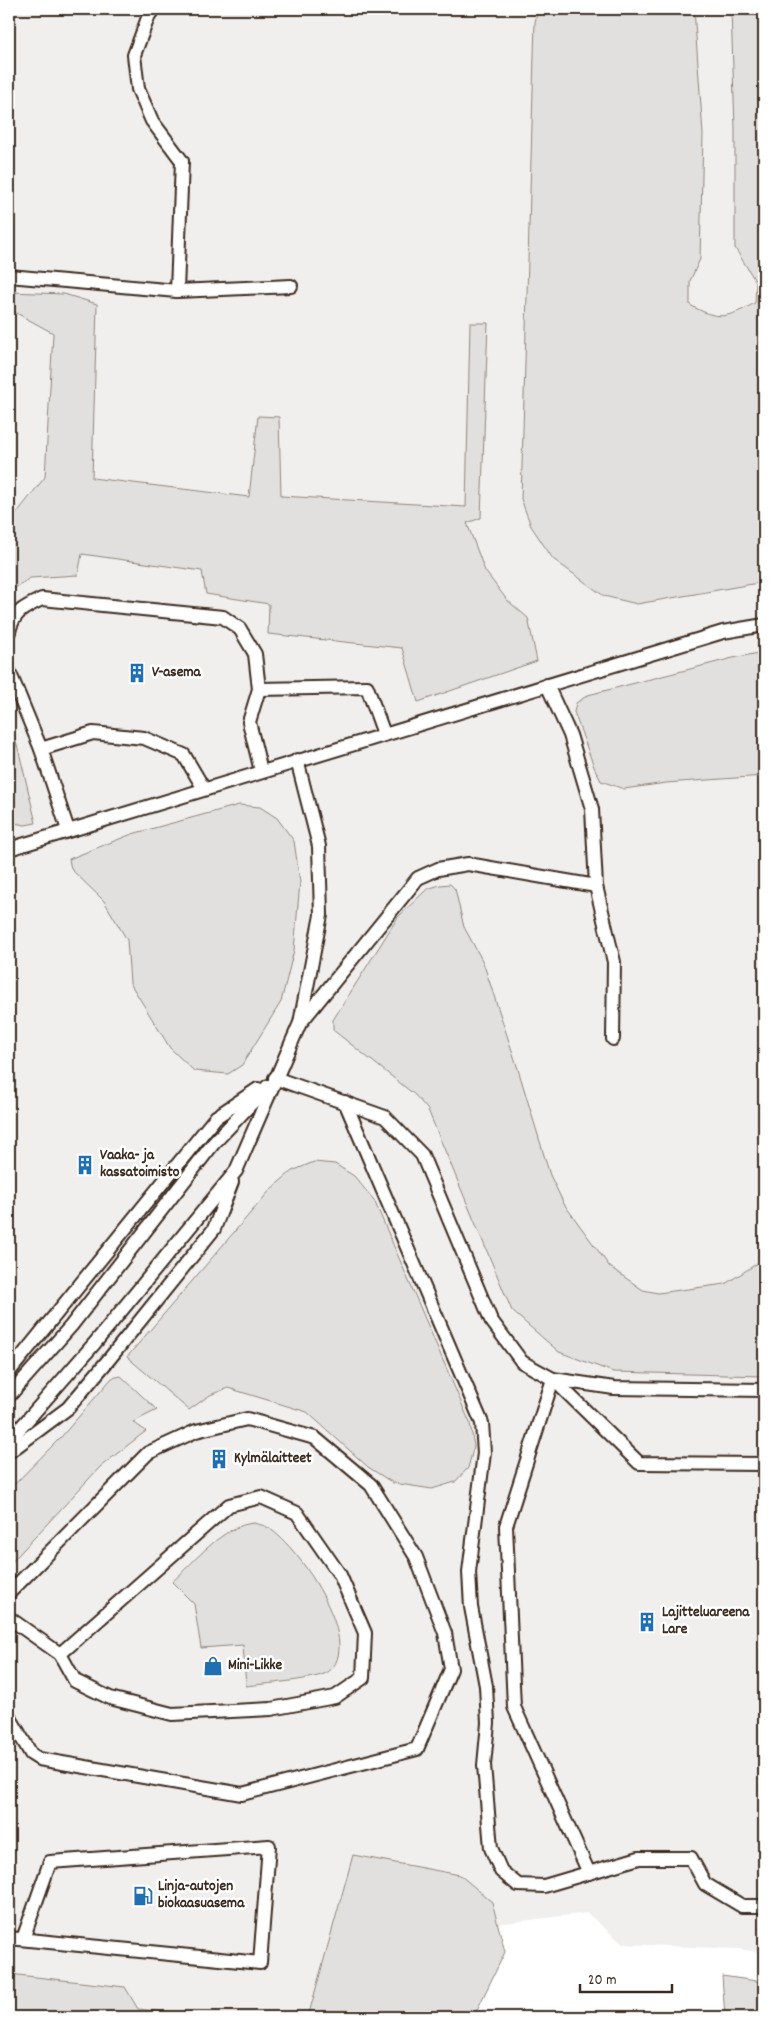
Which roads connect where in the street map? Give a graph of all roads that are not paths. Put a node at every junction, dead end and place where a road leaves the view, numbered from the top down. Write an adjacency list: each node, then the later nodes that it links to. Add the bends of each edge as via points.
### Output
1 (154, 9): 4 (lane, via 149,14 134,56 138,89 152,121 182,162)
2 (9, 276): 4 (lane)
3 (291, 286): 4 (lane)
4 (177, 291)
5 (764, 625): 8 (lane, via 723,632)
6 (9, 632): 9 (lane, via 10,624 22,608 42,600 223,617 240,629 255,654)
7 (9, 671): 11 (lane)
8 (547, 685): 10 (lane); 17 (lane, via 570,735 592,809)
9 (259, 689): 10 (lane, via 367,686); 13 (lane, via 249,722)
10 (384, 734): 12 (lane)
11 (41, 749): 14 (lane, via 93,733 144,738 184,755); 15 (lane)
12 (297, 760): 13 (lane); 18 (lane, via 319,846 321,915)
13 (261, 771): 14 (lane)
14 (204, 789): 15 (lane)
15 (68, 830): 16 (lane)
16 (9, 849)
17 (596, 886): 18 (lane, via 468,864 438,869 418,878); 19 (lane, via 614,962)
18 (300, 1023): 20 (lane)
19 (613, 1039)
20 (275, 1078): 21 (lane); 22 (lane); 23 (lane, via 216,1117); 28 (lane, via 213,1144 71,1326)
21 (345, 1102): 26 (lane, via 385,1117 422,1155 490,1320 522,1362); 36 (lane, via 482,1423 484,1454 469,1572 471,1607 486,1686 488,1722 484,1765 491,1848 501,1871 518,1885 544,1886)
22 (236, 1171): 29 (lane, via 94,1344); 30 (lane, via 214,1229 68,1408)
23 (22, 1355): 24 (lane); 25 (lane)
24 (9, 1358)
25 (9, 1372)
26 (553, 1379): 27 (lane, via 614,1388); 31 (lane, via 640,1463); 36 (lane, via 506,1526 514,1707)
27 (764, 1390)
28 (9, 1396)
29 (9, 1441)
30 (9, 1452)
31 (764, 1464)
32 (9, 1594): 35 (lane, via 148,1454 196,1431 247,1419 315,1438 371,1485 416,1557 444,1633 451,1669 417,1749 242,1794 38,1759 31,1754)
33 (9, 1618): 34 (lane)
34 (60, 1654): 34 (lane, via 74,1681 110,1698 172,1714 271,1709 335,1697 363,1678 364,1633 340,1575 298,1513 261,1497 229,1505)
35 (9, 1716)
36 (589, 1872): 37 (lane, via 639,1858 691,1858 705,1884 742,1906)
37 (764, 1906)
38 (9, 1938): 39 (lane)
39 (23, 1939): 39 (lane, via 260,1962 269,1846 50,1862)

